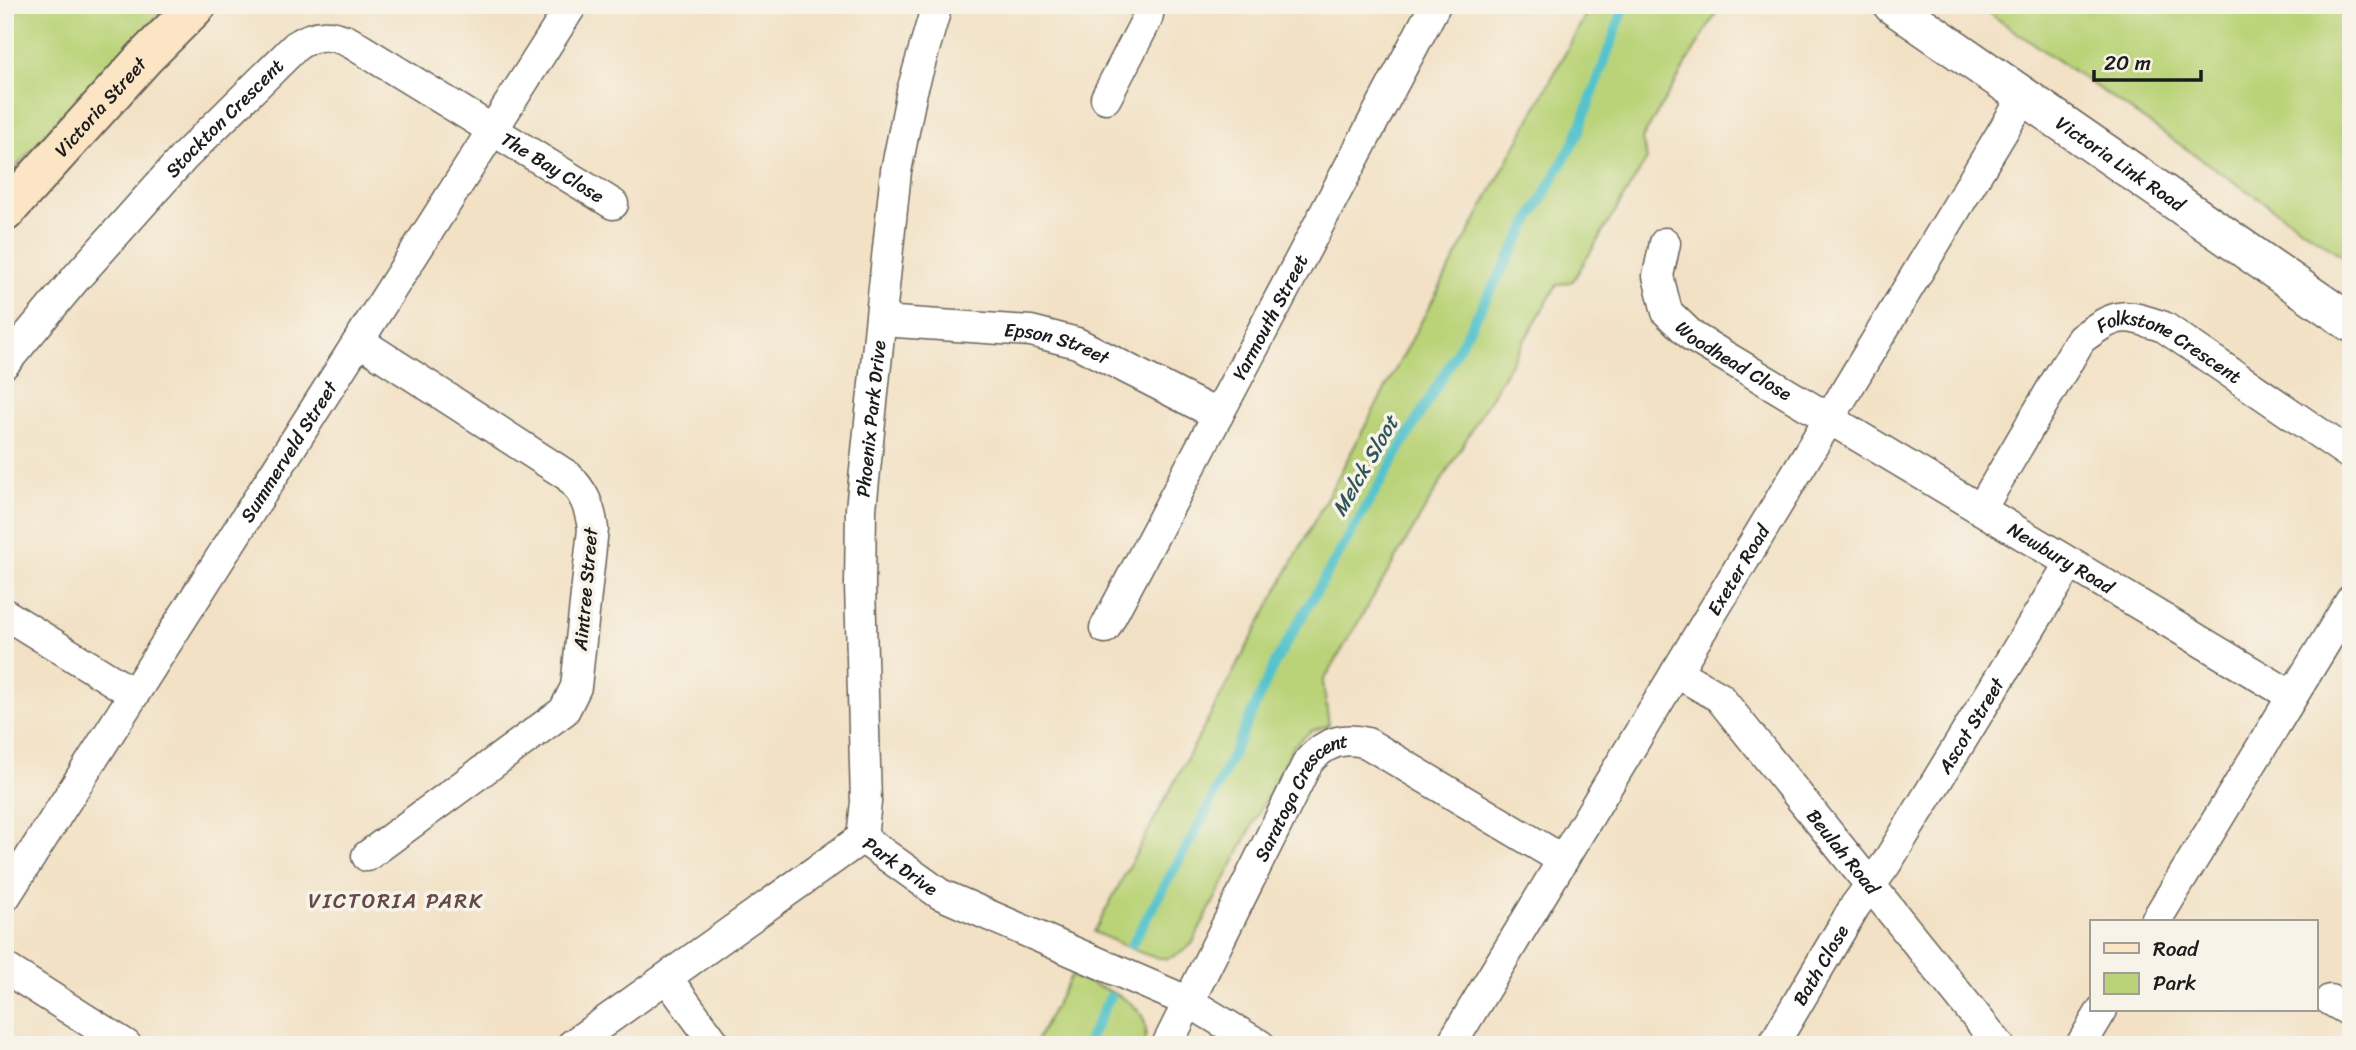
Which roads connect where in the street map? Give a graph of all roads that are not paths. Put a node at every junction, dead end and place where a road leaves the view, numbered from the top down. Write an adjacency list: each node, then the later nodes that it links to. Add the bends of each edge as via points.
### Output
1 (197, 5): 11 (main road, Victoria Street)
2 (572, 5): 9 (street, Summerveld Street)
3 (937, 5): 13 (street, Phoenix Park Drive, via 903,131)
4 (1150, 5): 8 (street)
5 (1435, 5): 17 (street, Yarmouth Street)
6 (1892, 5): 7 (street, Victoria Link Road)
7 (2024, 96): 14 (street, Victoria Link Road); 18 (street, Exeter Road)
8 (1106, 98)
9 (493, 129): 10 (street, The Bay Close); 15 (street, Summerveld Street); 16 (street, Stockton Crescent, via 339,37 304,40 184,157)
10 (613, 204)
11 (5, 212)
12 (1665, 243): 18 (street, Woodhead Close, via 1658,276 1667,313 1693,337)
13 (881, 321): 17 (street, Epson Street, via 1053,336 1077,343); 28 (street, Phoenix Park Drive, via 861,509 866,802)
14 (2351, 323)
15 (359, 341): 26 (street, Summerveld Street); 29 (street, Aintree Street, via 568,476 585,496 593,529 576,687 564,711)
16 (5, 363)
17 (1218, 415): 24 (street, Yarmouth Street)
18 (1829, 418): 20 (street, Newbury Road); 25 (street, Exeter Road)
19 (2351, 455): 20 (street, Folkstone Crescent, via 2164,327 2130,315 2105,322 2081,339)
20 (1981, 509): 21 (street, Newbury Road)
21 (2070, 563): 27 (street, Newbury Road); 31 (street, Ascot Street)
22 (2351, 600): 27 (street)
23 (5, 614): 26 (street)
24 (1105, 628)
25 (1676, 672): 30 (street, Exeter Road); 31 (street, Beulah Road, via 1718,697)
26 (134, 694): 32 (street, Summerveld Street)
27 (2292, 696): 33 (street)
28 (862, 838): 35 (street, Park Drive); 36 (street, Park Drive, via 940,894)
29 (367, 856)
30 (1563, 860): 36 (street, Saratoga Crescent, via 1367,743 1333,743 1308,762); 43 (street, Exeter Road)
31 (1870, 886): 44 (street, Bath Close); 45 (street, Beulah Road)
32 (5, 897)
33 (2156, 920)
34 (5, 968): 38 (street)
35 (667, 978): 39 (street, Park Drive); 40 (street)
36 (1189, 1002): 41 (street, Saratoga Crescent); 42 (street, Park Drive)
37 (2101, 1012): 46 (street)
38 (126, 1045)
39 (572, 1045)
40 (716, 1045)
41 (1167, 1045)
42 (1260, 1045)
43 (1451, 1045)
44 (1773, 1045)
45 (1999, 1045)
46 (2081, 1045)

